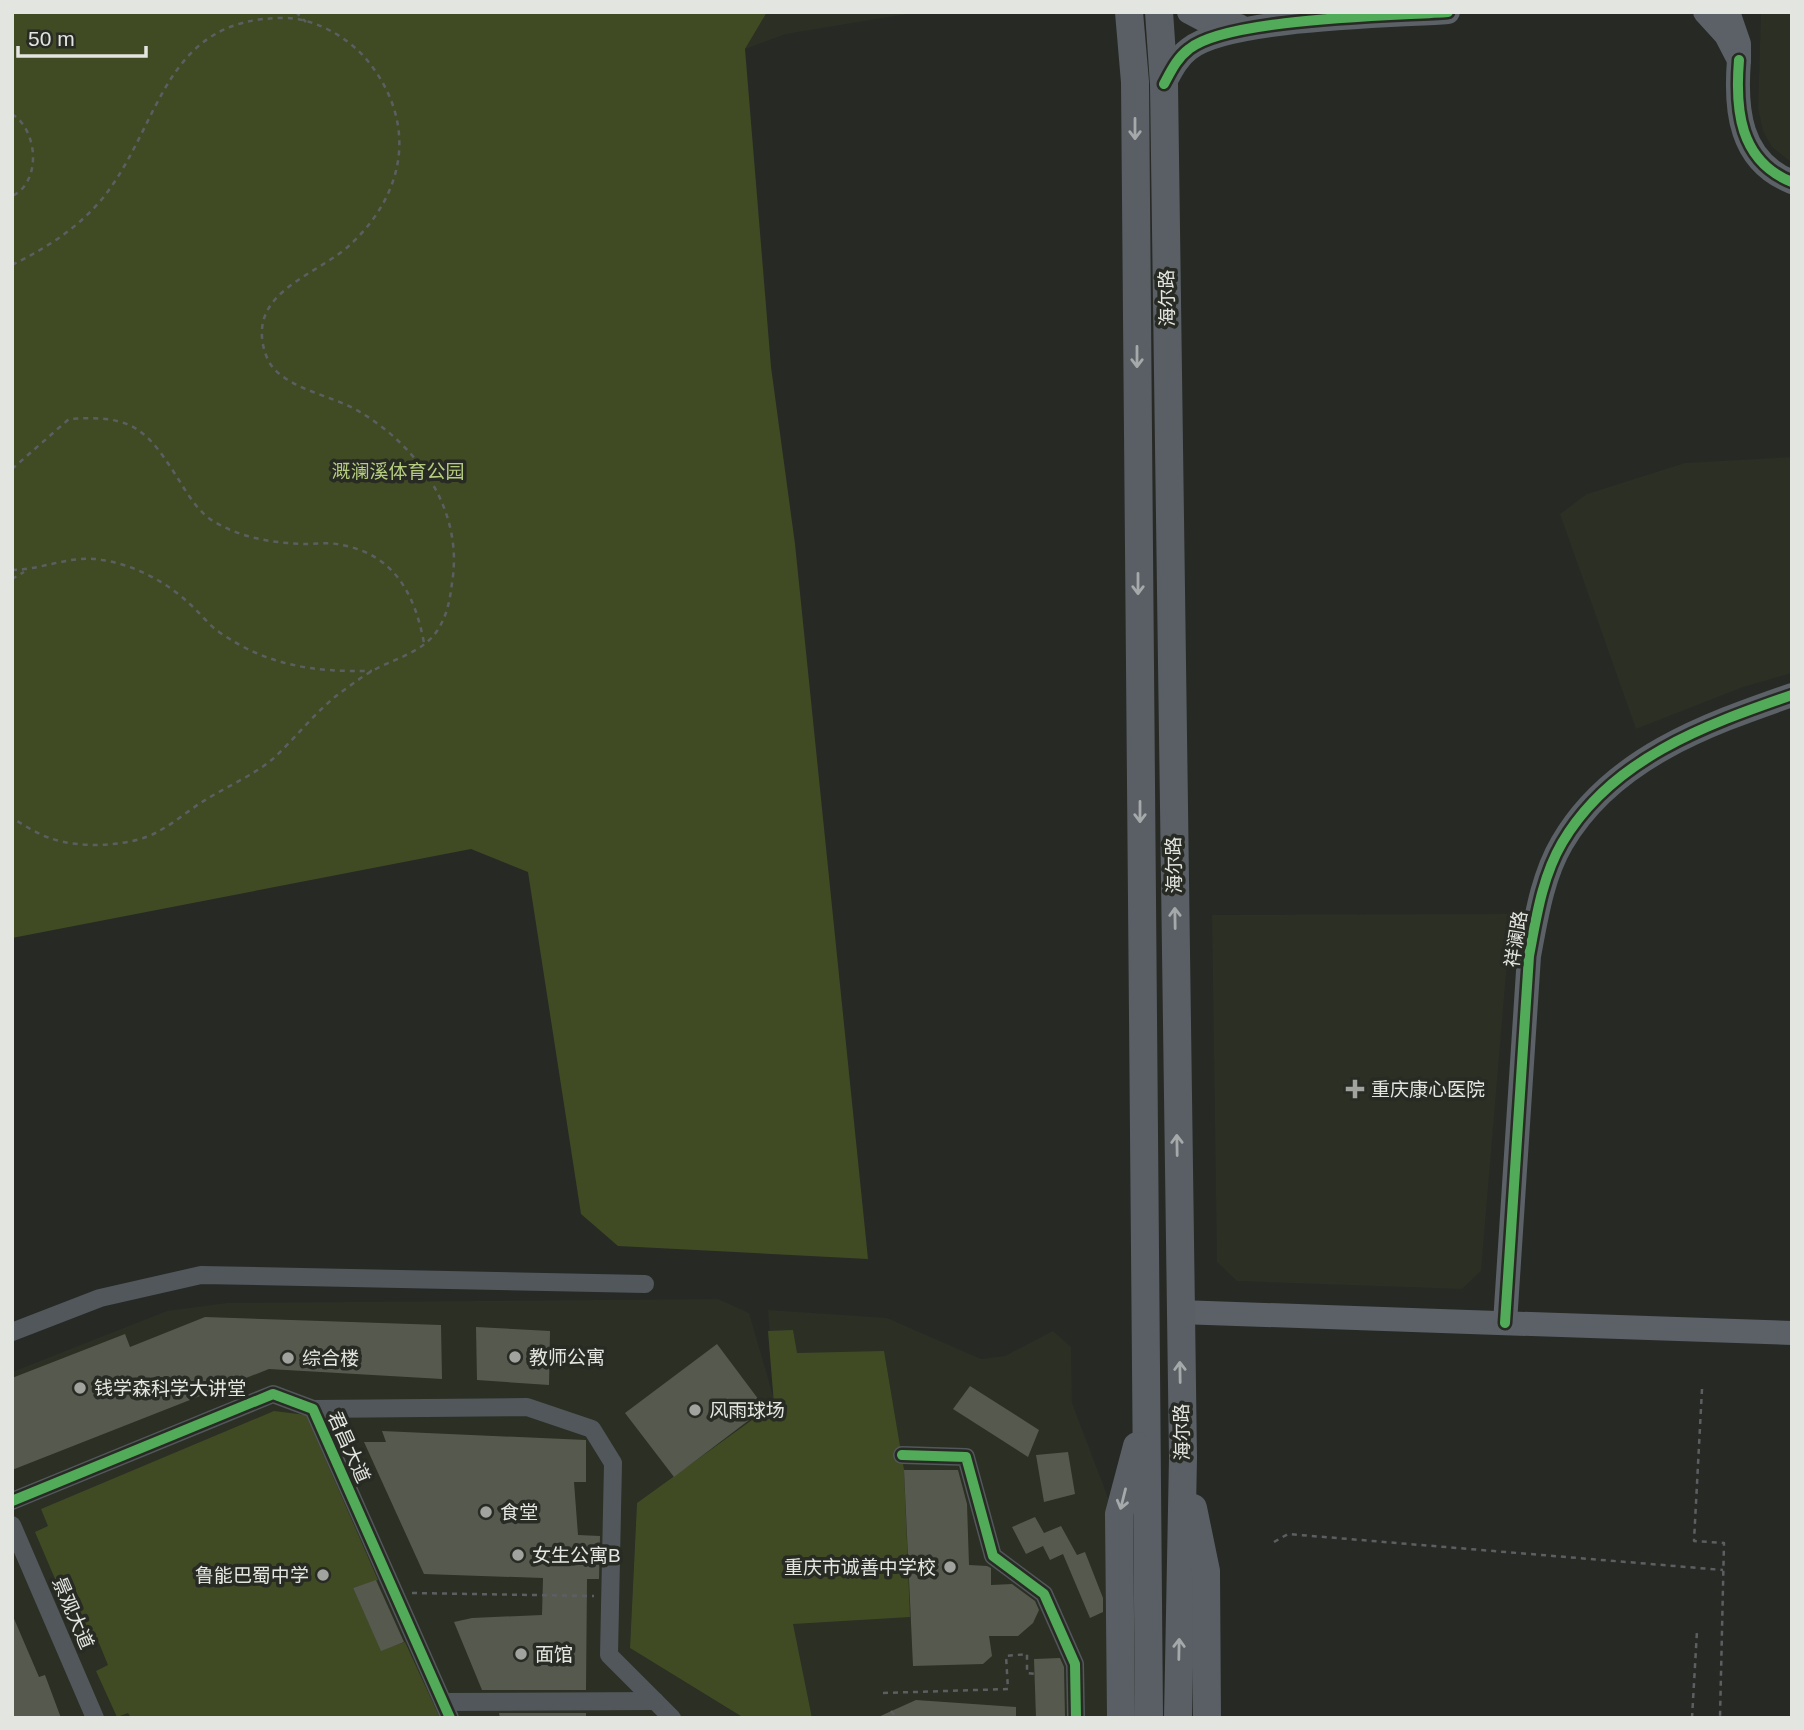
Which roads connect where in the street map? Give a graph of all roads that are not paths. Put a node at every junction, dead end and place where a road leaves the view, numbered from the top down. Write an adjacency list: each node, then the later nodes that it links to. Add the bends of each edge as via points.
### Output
1 (1110, 12): 10 (main road)
2 (1129, 12): 10 (main road, 海尔路)
3 (1159, 12): 11 (main road, 海尔路)
4 (1189, 12): 8 (street, via 1208,22)
5 (1448, 12): 8 (street)
6 (1705, 12): 9 (street, via 1726,35)
7 (1728, 12): 9 (street, via 1739,44)
8 (1247, 28): 11 (street, via 1190,48)
9 (1739, 60): 12 (street, via 1738,107 1747,143 1768,170)
10 (1135, 82): 20 (main road, 海尔路, one-way to 20)
11 (1164, 84): 15 (main road, 海尔路, one-way to 11)
12 (1792, 183)
13 (1792, 695): 16 (street, 祥澜路, via 1712,722 1650,754 1601,793 1561,844 1540,899 1529,957)
14 (645, 1284): 17 (street, via 201,1275 100,1298)
15 (1179, 1312): 16 (street); 22 (main road, 海尔路, one-way to 15)
16 (1505, 1323): 18 (street)
17 (12, 1332)
18 (1792, 1333)
19 (313, 1409): 23 (street, 君昌大道, via 274,1394); 25 (street, via 527,1407 592,1429 613,1463 609,1655); 26 (street, 君昌大道)
20 (1146, 1409): 31 (main road, one-way to 31, via 1119,1514); 32 (main road, 海尔路)
21 (902, 1455): 30 (street, via 966,1457 993,1556 1044,1594 1075,1664)
22 (1182, 1457): 27 (main road, 海尔路, one-way to 22); 33 (main road, via 1206,1571)
23 (12, 1501)
24 (14, 1536): 28 (street, 景观大道)
25 (655, 1702): 26 (street); 29 (street)
26 (447, 1710)
27 (1178, 1717)
28 (95, 1718)
29 (672, 1718)
30 (1076, 1718)
31 (1121, 1718)
32 (1149, 1718)
33 (1207, 1718)

